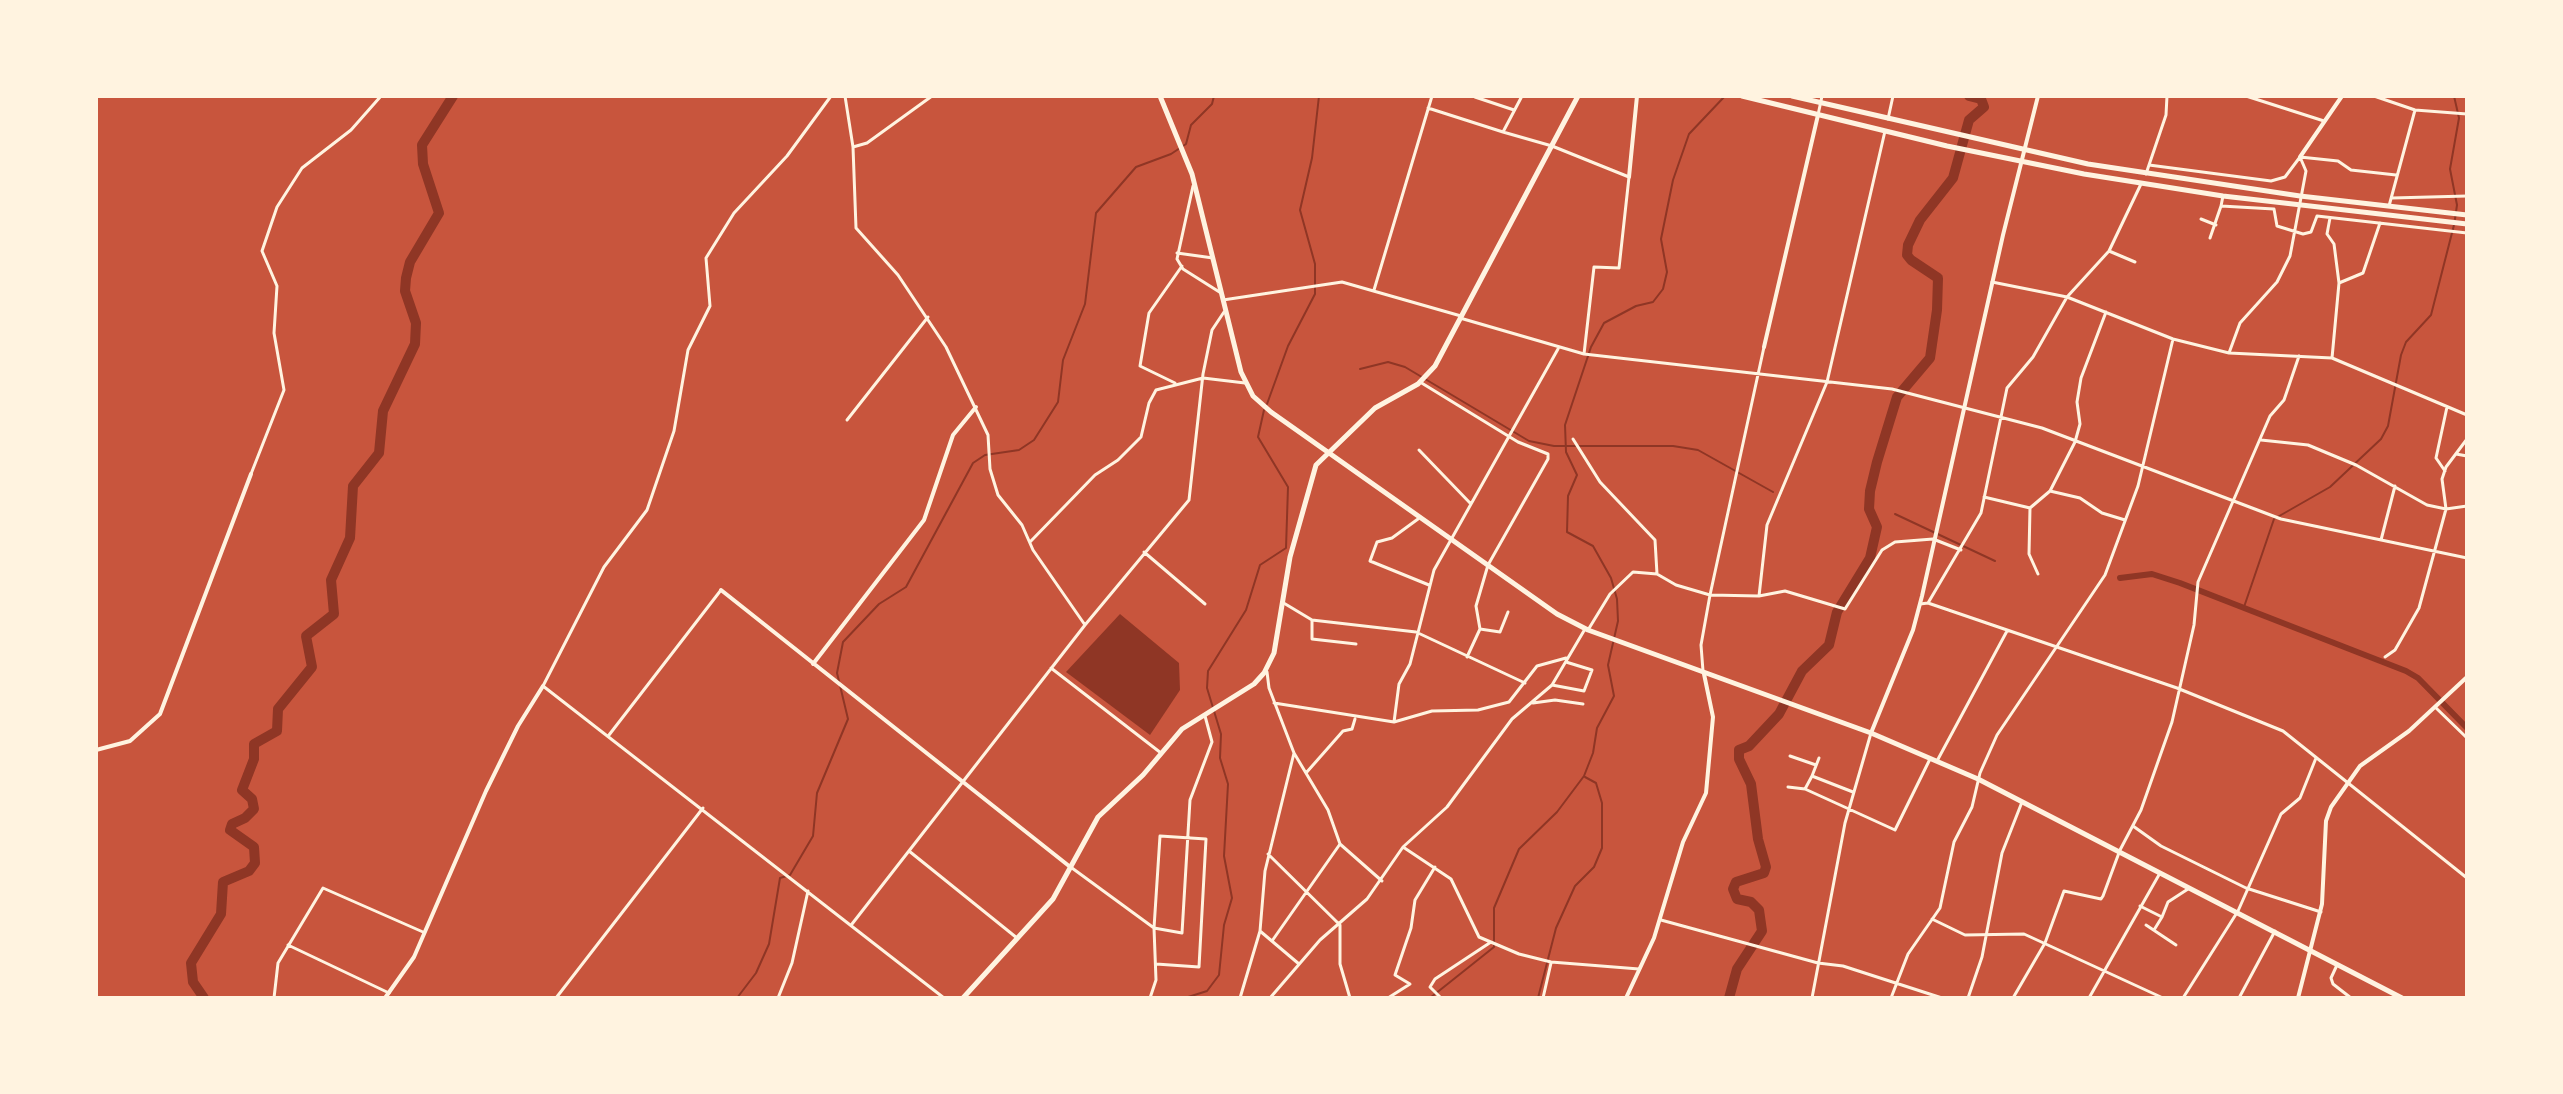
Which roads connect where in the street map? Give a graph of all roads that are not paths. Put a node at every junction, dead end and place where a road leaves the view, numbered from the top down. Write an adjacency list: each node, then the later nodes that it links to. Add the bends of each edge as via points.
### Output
1 (381, 96): 100 (street, via 351,130 302,168 277,207 262,251 277,286 274,333 284,390)
2 (831, 96): 149 (street, via 787,156 734,213 706,258 710,306 688,350 674,431 647,510 604,567)
3 (845, 96): 30 (street)
4 (932, 96): 30 (street, via 867,143)
5 (1160, 96): 38 (main road)
6 (1432, 96): 20 (street)
7 (1522, 96): 21 (street)
8 (1578, 96): 29 (main road)
9 (1637, 96): 37 (street)
10 (1742, 96): 24 (main road)
11 (1792, 96): 19 (main road)
12 (1893, 96): 25 (street)
13 (2038, 96): 31 (street)
14 (2167, 96): 34 (street)
15 (2246, 96): 26 (street)
16 (2342, 96): 26 (street)
17 (2374, 96): 22 (street)
18 (1475, 97): 21 (street)
19 (1822, 100): 24 (street); 25 (main road)
20 (1428, 108): 28 (street); 63 (street)
21 (1514, 110): 28 (street)
22 (2415, 110): 23 (street); 36 (street)
23 (2467, 114)
24 (1818, 115): 27 (main road); 71 (street)
25 (1888, 119): 31 (main road)
26 (2324, 121): 32 (street)
27 (1885, 131): 33 (main road); 80 (street)
28 (1503, 132): 29 (street)
29 (1552, 146): 37 (street); 69 (main road)
30 (853, 147): 68 (street, via 856,228)
31 (2025, 152): 33 (street); 35 (main road)
32 (2300, 157): 34 (street, via 2285,177 2271,181); 36 (street); 41 (street, via 2306,171)
33 (2022, 163): 39 (main road); 61 (street)
34 (2149, 165): 35 (street)
35 (2146, 174): 41 (main road)
36 (2396, 175): 43 (street)
37 (1629, 177): 74 (street, via 1619,268 1594,267)
38 (1194, 183): 57 (street); 58 (main road)
39 (2141, 184): 40 (main road); 56 (street)
40 (2223, 196): 44 (main road); 45 (street)
41 (2300, 196): 44 (street); 46 (main road)
42 (2467, 196): 43 (street)
43 (2392, 198): 46 (street)
44 (2297, 205): 51 (main road); 53 (street)
45 (2221, 206): 52 (street); 53 (street, via 2274,209 2277,226)
46 (2389, 206): 47 (main road)
47 (2467, 215)
48 (2330, 218): 50 (street); 53 (street, via 2317,216 2308,234); 62 (street, via 2327,234 2334,244)
49 (2201, 219): 52 (street)
50 (2380, 223): 54 (street); 62 (street, via 2363,273)
51 (2467, 224)
52 (2216, 225): 55 (street)
53 (2292, 231): 73 (street, via 2290,256 2277,282 2240,323)
54 (2467, 233)
55 (2210, 238)
56 (2109, 251): 59 (street); 65 (street)
57 (1177, 253): 58 (street); 60 (street)
58 (1213, 258): 64 (main road)
59 (2135, 262)
60 (1182, 266): 64 (street); 81 (street, via 1149,313 1140,366)
61 (1992, 282): 65 (street); 85 (street)
62 (2339, 283): 76 (street)
63 (1374, 290): 64 (street, via 1342,282); 69 (street)
64 (1222, 296): 66 (main road)
65 (2067, 297): 67 (street); 87 (street, via 2033,357 2007,388)
66 (1226, 311): 78 (street, via 1212,330); 82 (main road)
67 (2106, 312): 70 (street); 93 (street, via 2081,378)
68 (928, 317): 84 (street); 88 (street)
69 (1460, 317): 72 (street); 79 (main road, via 1435,366)
70 (2173, 339): 73 (street); 98 (street)
71 (1764, 347): 77 (street)
72 (1559, 348): 74 (street); 89 (street)
73 (2229, 353): 75 (street)
74 (1585, 354): 77 (street)
75 (2299, 356): 76 (street); 92 (street, via 2284,400 2270,416)
76 (2332, 358): 83 (street)
77 (1758, 376): 80 (street); 124 (street)
78 (1203, 378): 81 (street); 82 (street); 116 (street, via 1189,500)
79 (1420, 382): 89 (street); 95 (main road, via 1375,408)
80 (1827, 382): 85 (street, via 1892,389); 125 (street, via 1767,525)
81 (1175, 383): 114 (street, via 1153,393 1141,437 1095,475)
82 (1245, 383): 95 (main road, via 1271,412)
83 (2447, 406): 86 (street); 99 (street, via 2436,458)
84 (976, 407): 114 (street, via 988,435 998,495); 142 (street, via 953,435 924,520)
85 (1963, 408): 87 (street); 112 (street)
86 (2467, 415)
87 (1999, 416): 93 (street); 103 (street)
88 (847, 420)
89 (1509, 437): 105 (street); 119 (street, via 1543,451 1548,459)
90 (1573, 439): 120 (street, via 1600,482 1655,540)
91 (2467, 439): 96 (street)
92 (2261, 440): 101 (street, via 2308,445); 104 (street)
93 (2075, 442): 98 (street); 102 (street)
94 (1419, 450): 105 (street)
95 (1327, 451): 109 (main road); 126 (main road, via 1309,480)
96 (2456, 454): 97 (street); 99 (street)
97 (2467, 456)
98 (2142, 466): 104 (street); 110 (street)
99 (2445, 471): 108 (street)
100 (251, 474): 161 (street, via 160,714 130,741)
101 (2395, 486): 108 (street, via 2427,505); 113 (street)
102 (2050, 491): 107 (street); 110 (street, via 2080,498)
103 (1984, 497): 107 (street); 115 (street)
104 (2231, 501): 113 (street, via 2281,519); 150 (street, via 2198,582 2194,625)
105 (1471, 504): 111 (street)
106 (2467, 506): 108 (street)
107 (2030, 508): 121 (street, via 2029,554)
108 (2446, 509): 117 (street)
109 (1422, 516): 111 (main road); 122 (street, via 1392,538 1377,542 1370,561)
110 (2125, 520): 138 (street, via 2095,593)
111 (1452, 537): 119 (main road); 122 (street)
112 (1933, 539): 115 (street); 125 (street, via 1895,542 1882,550 1842,609 1785,591); 129 (street)
113 (2381, 540): 117 (street)
114 (1030, 542): 132 (street)
115 (1961, 550): 127 (street)
116 (1144, 552): 128 (street); 132 (street)
117 (2436, 552): 118 (street); 140 (street, via 2414,621)
118 (2467, 558)
119 (1488, 565): 133 (street, via 1476,606); 134 (main road)
120 (1657, 574): 124 (street); 134 (street, via 1633,572)
121 (2038, 574)
122 (1429, 585): 136 (street)
123 (721, 590): 142 (street); 159 (street)
124 (1710, 595): 125 (street); 145 (street, via 1701,645)
125 (1759, 596)
126 (1282, 602): 131 (street); 144 (main road, via 1274,653)
127 (1928, 603): 129 (street); 135 (street)
128 (1205, 604)
129 (1920, 604): 158 (street)
130 (1508, 612): 133 (street, via 1500,632)
131 (1312, 620): 136 (street); 137 (street, via 1312,639)
132 (1085, 625): 143 (street)
133 (1480, 629): 139 (street)
134 (1586, 629): 141 (street); 145 (main road)
135 (2007, 631): 138 (street); 167 (street)
136 (1416, 632): 139 (street); 157 (street, via 1410,664 1399,684)
137 (1356, 644)
138 (2053, 647): 150 (street); 171 (street, via 2008,716)
139 (1467, 657): 147 (street)
140 (2385, 657)
141 (1567, 660): 147 (street, via 1537,666); 148 (street); 148 (street, via 1592,670 1584,691)
142 (813, 664): 172 (street)
143 (1051, 668): 162 (street); 172 (street)
144 (1266, 669): 151 (street); 155 (main road, via 1254,684)
145 (1704, 674): 158 (main road); 200 (street, via 1713,717 1710,779 1683,842)
146 (2467, 677): 154 (street)
147 (1525, 683): 157 (street, via 1509,702 1496,707 1432,711)
148 (1552, 685): 152 (street)
149 (543, 686): 159 (street); 209 (street, via 492,778)
150 (2177, 688): 166 (street, via 2283,731); 180 (street, via 2172,722)
151 (1274, 703): 156 (street); 163 (street)
152 (1530, 703): 153 (street); 183 (street, via 1512,719 1447,807)
153 (1583, 704)
154 (2435, 707): 160 (street); 173 (street, via 2360,766)
155 (1206, 712): 162 (main road); 181 (street, via 1212,742 1192,790)
156 (1356, 718): 157 (street); 169 (street, via 1352,729 1343,731)
157 (1394, 722)
158 (1871, 733): 167 (main road); 176 (street)
159 (609, 735): 178 (street)
160 (2467, 738)
161 (96, 750)
162 (1161, 753): 187 (main road, via 1090,827)
163 (1294, 753): 169 (street); 186 (street)
164 (1790, 756): 168 (street)
165 (1819, 758): 168 (street)
166 (2316, 758): 173 (street); 193 (street, via 2300,798 2281,814)
167 (1934, 760): 171 (main road); 179 (street, via 1895,830)
168 (1816, 765): 170 (street)
169 (1306, 773): 182 (street)
170 (1812, 776): 175 (street); 176 (street)
171 (1978, 779): 177 (main road); 201 (street, via 1972,807 1949,856 1940,908)
172 (966, 781): 185 (street); 187 (street)
173 (2346, 784): 190 (street); 198 (street, via 2326,821)
174 (1788, 787): 175 (street)
175 (1805, 789): 179 (street)
176 (1853, 792): 179 (street)
177 (2023, 801): 184 (main road); 210 (street, via 2002,853)
178 (703, 808): 194 (street); 228 (street)
179 (1848, 811): 219 (street)
180 (2133, 826): 184 (street); 193 (street, via 2161,846)
181 (1189, 836): 205 (street, via 1160,836); 205 (street, via 1182,933); 220 (street, via 1206,839 1199,967)
182 (1340, 844): 191 (street); 195 (street)
183 (1403, 847): 188 (street); 191 (street)
184 (2120, 850): 189 (main road); 214 (street, via 2101,899 2064,891)
185 (909, 851): 202 (street); 211 (street)
186 (1268, 854): 195 (street); 208 (street)
187 (1069, 866): 205 (street); 211 (main road, via 1053,899)
188 (1435, 867): 213 (street, via 1451,879 1476,935); 236 (street, via 1415,900 1395,975 1410,984)
189 (2161, 872): 192 (main road); 196 (street)
190 (2467, 878)
191 (1382, 881): 203 (street)
192 (2191, 887): 197 (main road); 199 (street, via 2168,902)
193 (2246, 888): 197 (street); 198 (street)
194 (808, 891): 202 (street); 229 (street, via 792,963)
195 (1309, 892): 203 (street); 212 (street)
196 (2140, 906): 199 (street); 224 (street)
197 (2238, 911): 207 (main road); 247 (street)
198 (2321, 912): 217 (street)
199 (2162, 917): 206 (street)
200 (1660, 919): 219 (street); 223 (street)
201 (1932, 919): 210 (street, via 1965,935); 225 (street, via 1908,954)
202 (852, 924): 230 (street)
203 (1340, 925): 221 (street); 235 (street, via 1340,964)
204 (2146, 925): 206 (street)
205 (1154, 928): 220 (street)
206 (2154, 930): 216 (street)
207 (2275, 930): 217 (main road); 248 (street)
208 (1260, 931): 212 (street); 233 (street)
209 (423, 932): 215 (street, via 323,888); 226 (street, via 414,957)
210 (1987, 933): 214 (street, via 2024,934); 243 (street)
211 (1017, 938): 231 (main road)
212 (1272, 941): 221 (street)
213 (1491, 941): 218 (street); 237 (street, via 1435,979 1430,987)
214 (2045, 943): 224 (street); 244 (street)
215 (288, 945): 226 (street); 227 (street, via 278,963)
216 (2176, 945)
217 (2311, 949): 222 (main road); 249 (street)
218 (1551, 962): 223 (street); 238 (street)
219 (1818, 963): 225 (street); 240 (street)
220 (1156, 964): 232 (street)
221 (1299, 964): 234 (street)
222 (2337, 964): 250 (street, via 2331,981); 251 (main road)
223 (1640, 969): 239 (street)
224 (2104, 971): 245 (street); 246 (street)
225 (1896, 985): 241 (street); 242 (street)
226 (387, 995)
227 (274, 998)
228 (556, 998)
229 (778, 998)
230 (944, 998)
231 (963, 998)
232 (1150, 998)
233 (1240, 998)
234 (1270, 998)
235 (1350, 998)
236 (1388, 998)
237 (1441, 998)
238 (1543, 998)
239 (1626, 998)
240 (1812, 998)
241 (1891, 998)
242 (1942, 998)
243 (1968, 998)
244 (2013, 998)
245 (2089, 998)
246 (2163, 998)
247 (2183, 998)
248 (2239, 998)
249 (2298, 998)
250 (2351, 998)
251 (2402, 998)

